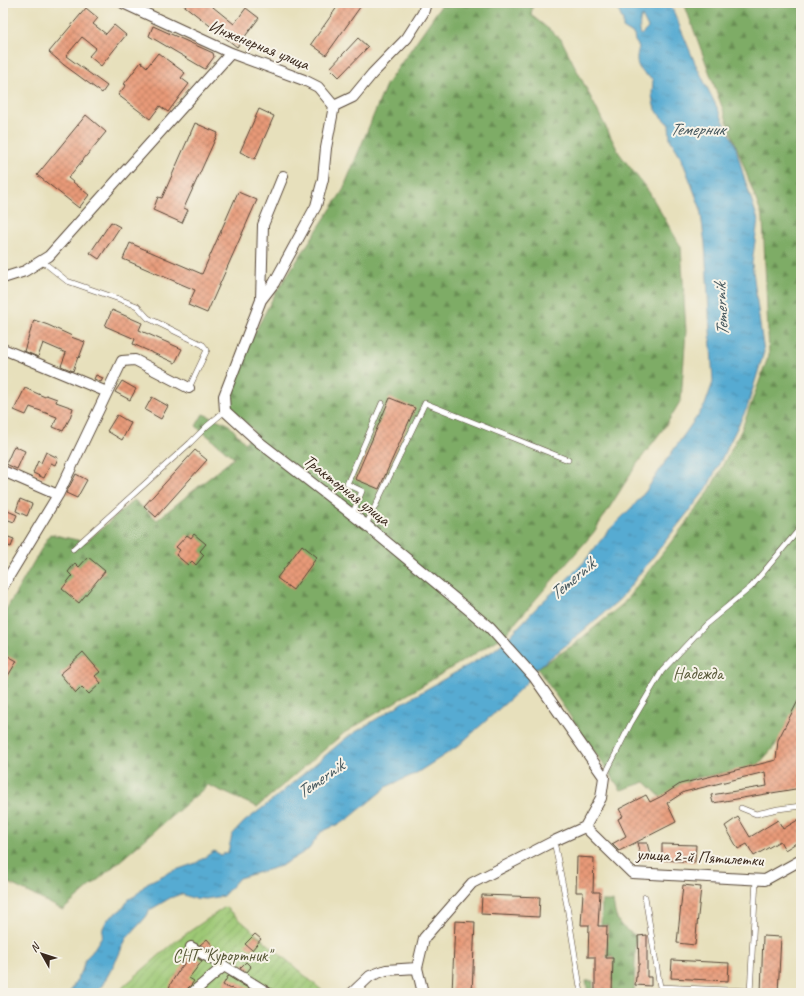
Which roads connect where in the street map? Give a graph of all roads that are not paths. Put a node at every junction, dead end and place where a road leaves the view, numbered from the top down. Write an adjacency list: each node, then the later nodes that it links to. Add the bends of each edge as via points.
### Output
1 (426, 3): 4 (street, via 423,13 407,38 353,97)
2 (129, 4): 3 (street, Инженерная улица)
3 (231, 53): 4 (street, Инженерная улица, via 318,87); 6 (street)
4 (334, 106): 8 (street, via 323,179 316,206 274,283)
5 (284, 176): 8 (street, via 263,225)
6 (42, 261): 7 (street, via 25,271); 10 (lane, via 67,281 137,306 148,318 203,345 207,350)
7 (3, 278)
8 (260, 300): 13 (street, via 224,396)
9 (3, 349): 11 (street)
10 (189, 388): 11 (street, via 135,360 122,361)
11 (107, 392): 16 (street)
12 (382, 403): 17 (lane, via 347,484 362,491)
13 (225, 411): 17 (street, Тракторная улица, via 259,442); 20 (lane)
14 (568, 460): 18 (lane, via 425,403)
15 (3, 471): 16 (street)
16 (58, 495): 21 (street)
17 (352, 515): 18 (street, Тракторная улица)
18 (366, 525): 22 (street, Тракторная улица, via 490,628 533,676)
19 (801, 527): 22 (lane, via 751,587 704,625 662,671 631,723)
20 (73, 549)
21 (3, 586)
22 (604, 777): 25 (street, via 601,798)
23 (801, 806): 24 (lane, via 756,814)
24 (741, 808)
25 (585, 827): 26 (street); 28 (street, улица 2-й Пятилетки, via 632,873)
26 (554, 841): 32 (street, via 472,883 424,938); 39 (lane)
27 (801, 860): 28 (street, улица 2-й Пятилетки, via 765,880)
28 (756, 879): 34 (lane)
29 (645, 897): 33 (lane)
30 (191, 947): 31 (street)
31 (224, 966): 35 (street); 36 (street)
32 (417, 968): 37 (street, via 386,970 370,976); 38 (street)
33 (660, 987): 34 (lane); 40 (lane)
34 (750, 992)
35 (192, 993)
36 (266, 993)
37 (352, 993)
38 (423, 993)
39 (581, 993)
40 (660, 993)

